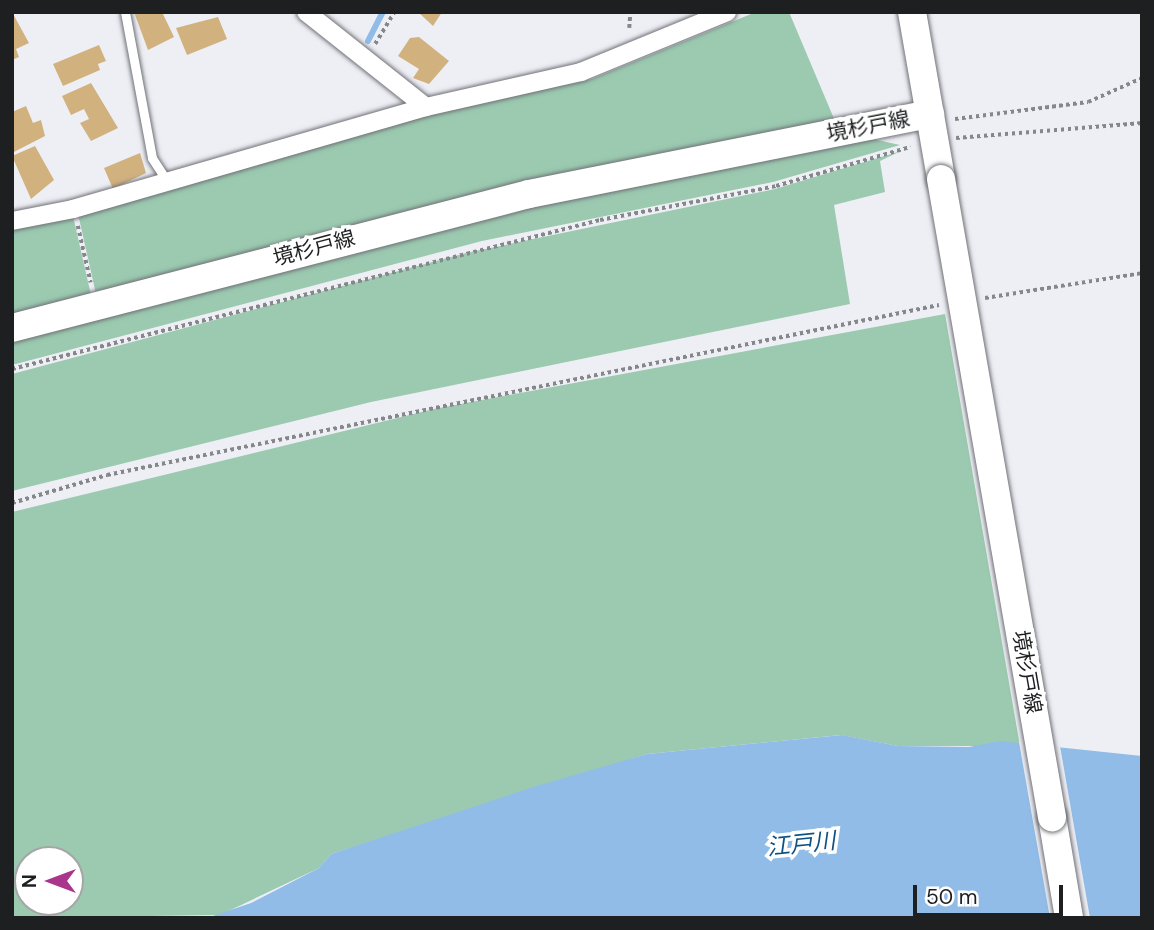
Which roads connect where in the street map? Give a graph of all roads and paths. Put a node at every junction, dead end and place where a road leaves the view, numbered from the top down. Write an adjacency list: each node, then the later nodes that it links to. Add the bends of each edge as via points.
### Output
1 (125, 12): 13 (lane, via 152,158)
2 (306, 12): 8 (street)
3 (394, 12): 8 (path)
4 (630, 12): 7 (path)
5 (727, 12): 10 (street, via 581,72)
6 (912, 12): 12 (main road)
7 (629, 28)
8 (366, 61): 10 (street)
9 (1142, 78): 12 (path, via 1088,102 946,120)
10 (426, 107): 13 (street)
11 (1142, 123): 12 (path)
12 (932, 127): 20 (main road, 境杉戸線, via 529,194); 22 (path, via 776,187 587,223); 25 (main road, 境杉戸線, bridge)
13 (167, 181): 15 (street)
14 (76, 217): 17 (path)
15 (12, 220)
16 (1142, 272): 18 (path)
17 (94, 295)
18 (978, 299)
19 (951, 303): 24 (path, via 120,472)
20 (12, 328)
21 (117, 328): 22 (path)
22 (120, 340): 23 (path)
23 (12, 369)
24 (12, 503)
25 (1069, 918)

